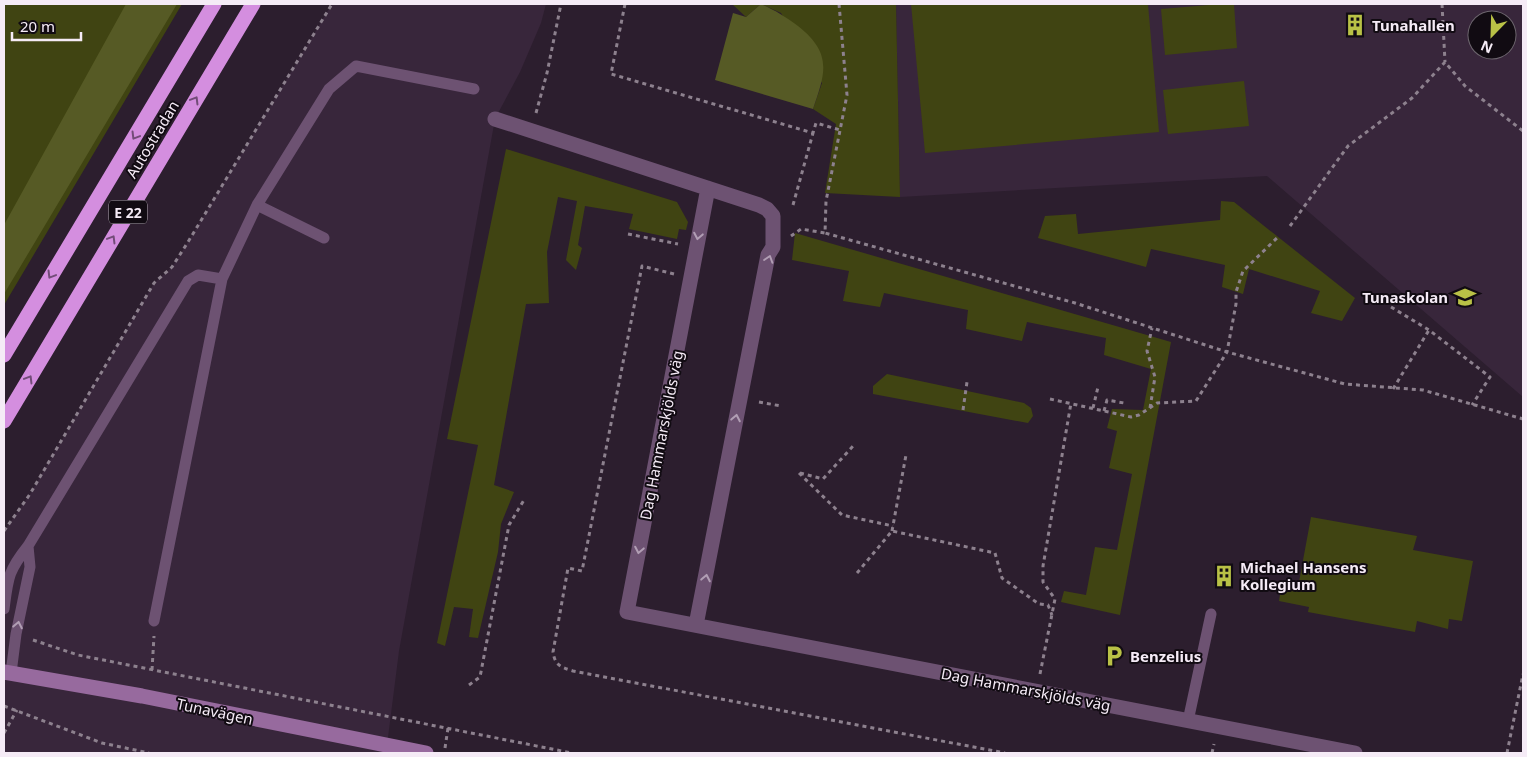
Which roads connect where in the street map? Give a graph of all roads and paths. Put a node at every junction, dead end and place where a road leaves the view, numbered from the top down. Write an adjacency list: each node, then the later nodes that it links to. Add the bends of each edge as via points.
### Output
1 (214, 4): 30 (highway, Autostradan / E 22, one-way to 30)
2 (253, 4): 43 (highway, Autostradan / E 22, one-way to 2)
3 (332, 4): 48 (path, via 172,267 154,283 30,494)
4 (561, 4): 12 (path, via 547,72)
5 (625, 4): 14 (path, via 611,74)
6 (839, 4): 11 (path, via 847,95)
7 (1442, 4): 8 (path)
8 (1445, 62): 13 (path, via 1465,86); 18 (path, via 1412,98 1348,146)
9 (474, 89): 16 (lane, via 356,66 329,89)
10 (495, 119): 12 (street)
11 (840, 130): 14 (path, via 816,123); 19 (path, via 826,200)
12 (530, 131): 15 (street)
13 (1523, 132)
14 (813, 134): 17 (path)
15 (708, 188): 23 (street, Dag Hammarskjölds väg, one-way to 23); 24 (street, via 767,209 773,216)
16 (257, 205): 22 (lane); 25 (lane)
17 (793, 205)
18 (1290, 226)
19 (825, 233): 24 (path, via 801,229); 27 (path, via 1075,303)
20 (628, 234): 23 (path)
21 (1278, 237): 29 (path, via 1243,271 1236,292)
22 (324, 238)
23 (696, 247): 56 (street, Dag Hammarskjölds väg, one-way to 56, via 627,612)
24 (773, 247): 56 (street, one-way to 24, via 768,255)
25 (222, 279): 50 (lane, via 198,275 188,281); 55 (lane)
26 (1391, 307): 28 (path)
27 (1152, 328): 29 (path); 39 (path, via 1147,350 1155,377)
28 (1429, 330): 33 (path); 37 (path, via 1490,377)
29 (1226, 352): 33 (path, via 1345,384); 39 (path, via 1196,401 1156,403)
30 (4, 355)
31 (967, 382): 40 (path)
32 (1098, 387): 38 (path)
33 (1393, 389): 37 (path, via 1423,390)
34 (1050, 399): 36 (path)
35 (1124, 402): 41 (path, via 1107,400)
36 (1071, 403): 38 (path); 54 (path, via 1043,566 1043,582 1055,599)
37 (1472, 405): 42 (path)
38 (1093, 408): 41 (path)
39 (1150, 409): 41 (path, via 1131,417)
40 (963, 410)
41 (1104, 411)
42 (1523, 419)
43 (4, 421)
44 (854, 445): 47 (path, via 823,479 799,473 842,515)
45 (906, 455): 47 (path)
46 (524, 500): 61 (path, via 509,525 480,678)
47 (893, 526): 49 (path)
48 (4, 531)
49 (892, 532): 51 (path); 54 (path, via 995,553 1002,578 1039,604 1048,605)
50 (28, 546): 52 (lane, via 8,577); 57 (lane, one-way to 50, via 30,567)
51 (857, 573)
52 (4, 609)
53 (1211, 614): 65 (lane)
54 (1052, 615): 62 (path)
55 (154, 621): 58 (path)
56 (696, 626): 62 (street, Dag Hammarskjölds väg)
57 (16, 634): 58 (path, via 63,652); 59 (lane)
58 (152, 670): 66 (path)
59 (8, 672): 68 (main road, Tunavägen, via 142,696)
60 (1523, 674): 74 (path)
61 (469, 685)
62 (1037, 692): 65 (street, Dag Hammarskjölds väg)
63 (4, 706): 64 (path)
64 (16, 710): 67 (path); 69 (path, via 102,743)
65 (1188, 721): 73 (street, Dag Hammarskjölds väg)
66 (448, 728): 71 (path); 72 (path)
67 (4, 733)
68 (387, 750): 70 (main road, Tunavägen)
69 (149, 753)
70 (426, 753)
71 (444, 753)
72 (572, 753)
73 (1355, 753)
74 (1507, 753)

